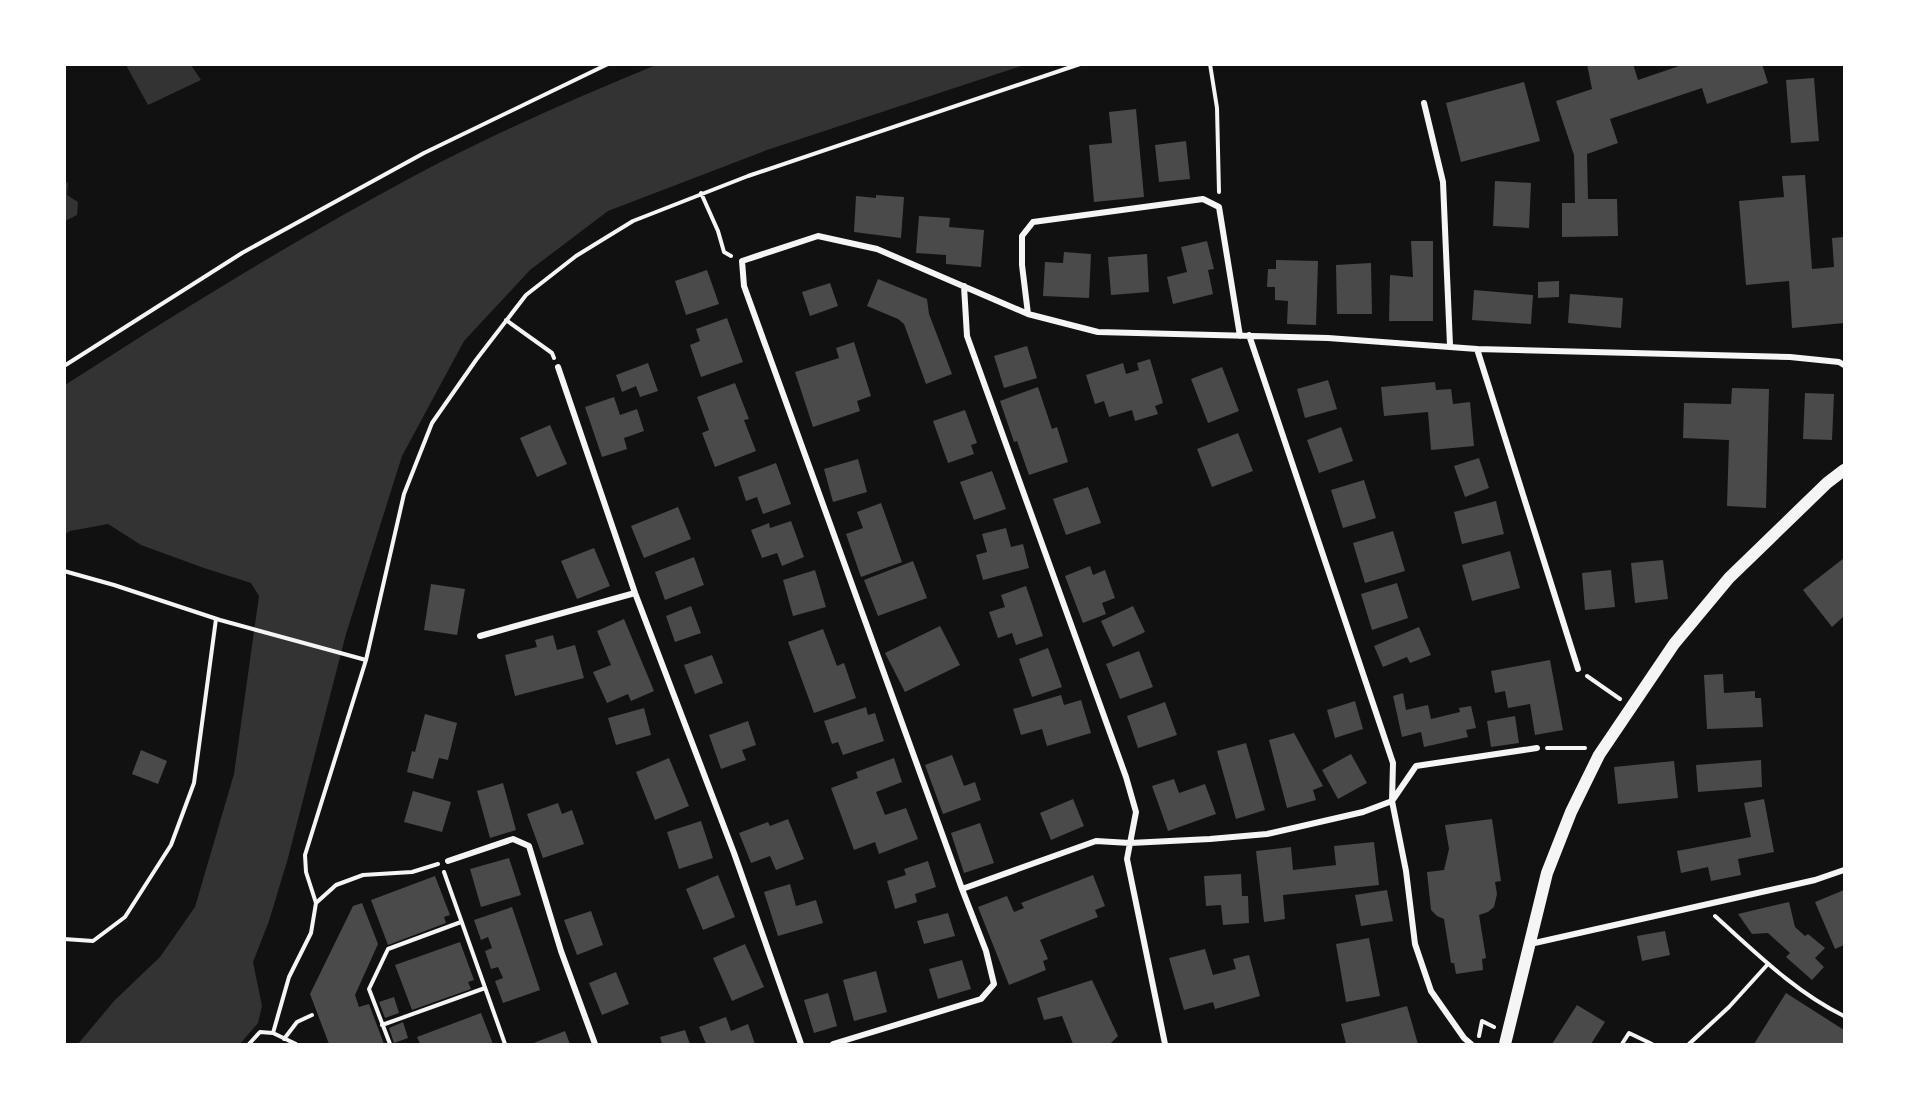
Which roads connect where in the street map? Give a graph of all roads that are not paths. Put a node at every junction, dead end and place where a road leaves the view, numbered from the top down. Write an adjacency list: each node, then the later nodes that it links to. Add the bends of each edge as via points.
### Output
1 (1424, 103): 6 (street, via 1443,182)
2 (964, 286): 3 (street); 16 (street, via 967,336 1126,777 1136,812); 19 (street, via 877,249 818,236 742,261 744,286)
3 (1028, 314): 5 (street, via 1098,332); 5 (street, via 1022,236 1033,222 1203,199 1219,207)
4 (1249, 335): 5 (street); 6 (street); 15 (street, via 1393,763)
5 (1240, 336)
6 (1450, 345): 7 (street)
7 (1477, 349): 8 (street, via 1790,357); 13 (street)
8 (1845, 365)
9 (558, 367): 11 (street)
10 (1845, 470): 20 (main road, via 1730,578 1674,644 1630,707 1603,748 1571,812 1547,873)
11 (635, 593): 12 (street); 22 (street, via 734,853)
12 (480, 636)
13 (1578, 669)
14 (1537, 748): 15 (street, via 1416,766)
15 (1392, 801): 16 (street, via 1363,812 1267,834); 25 (street, via 1415,944 1431,991)
16 (1130, 843): 19 (street, via 1096,841); 24 (street, via 1126,859)
17 (448, 861): 21 (street, via 513,839 529,846)
18 (1845, 870): 20 (street)
19 (962, 889): 23 (street, via 994,984 981,999)
20 (1529, 944): 26 (main road)
21 (595, 1044)
22 (801, 1044)
23 (833, 1044)
24 (1165, 1044)
25 (1471, 1044)
26 (1505, 1044)

